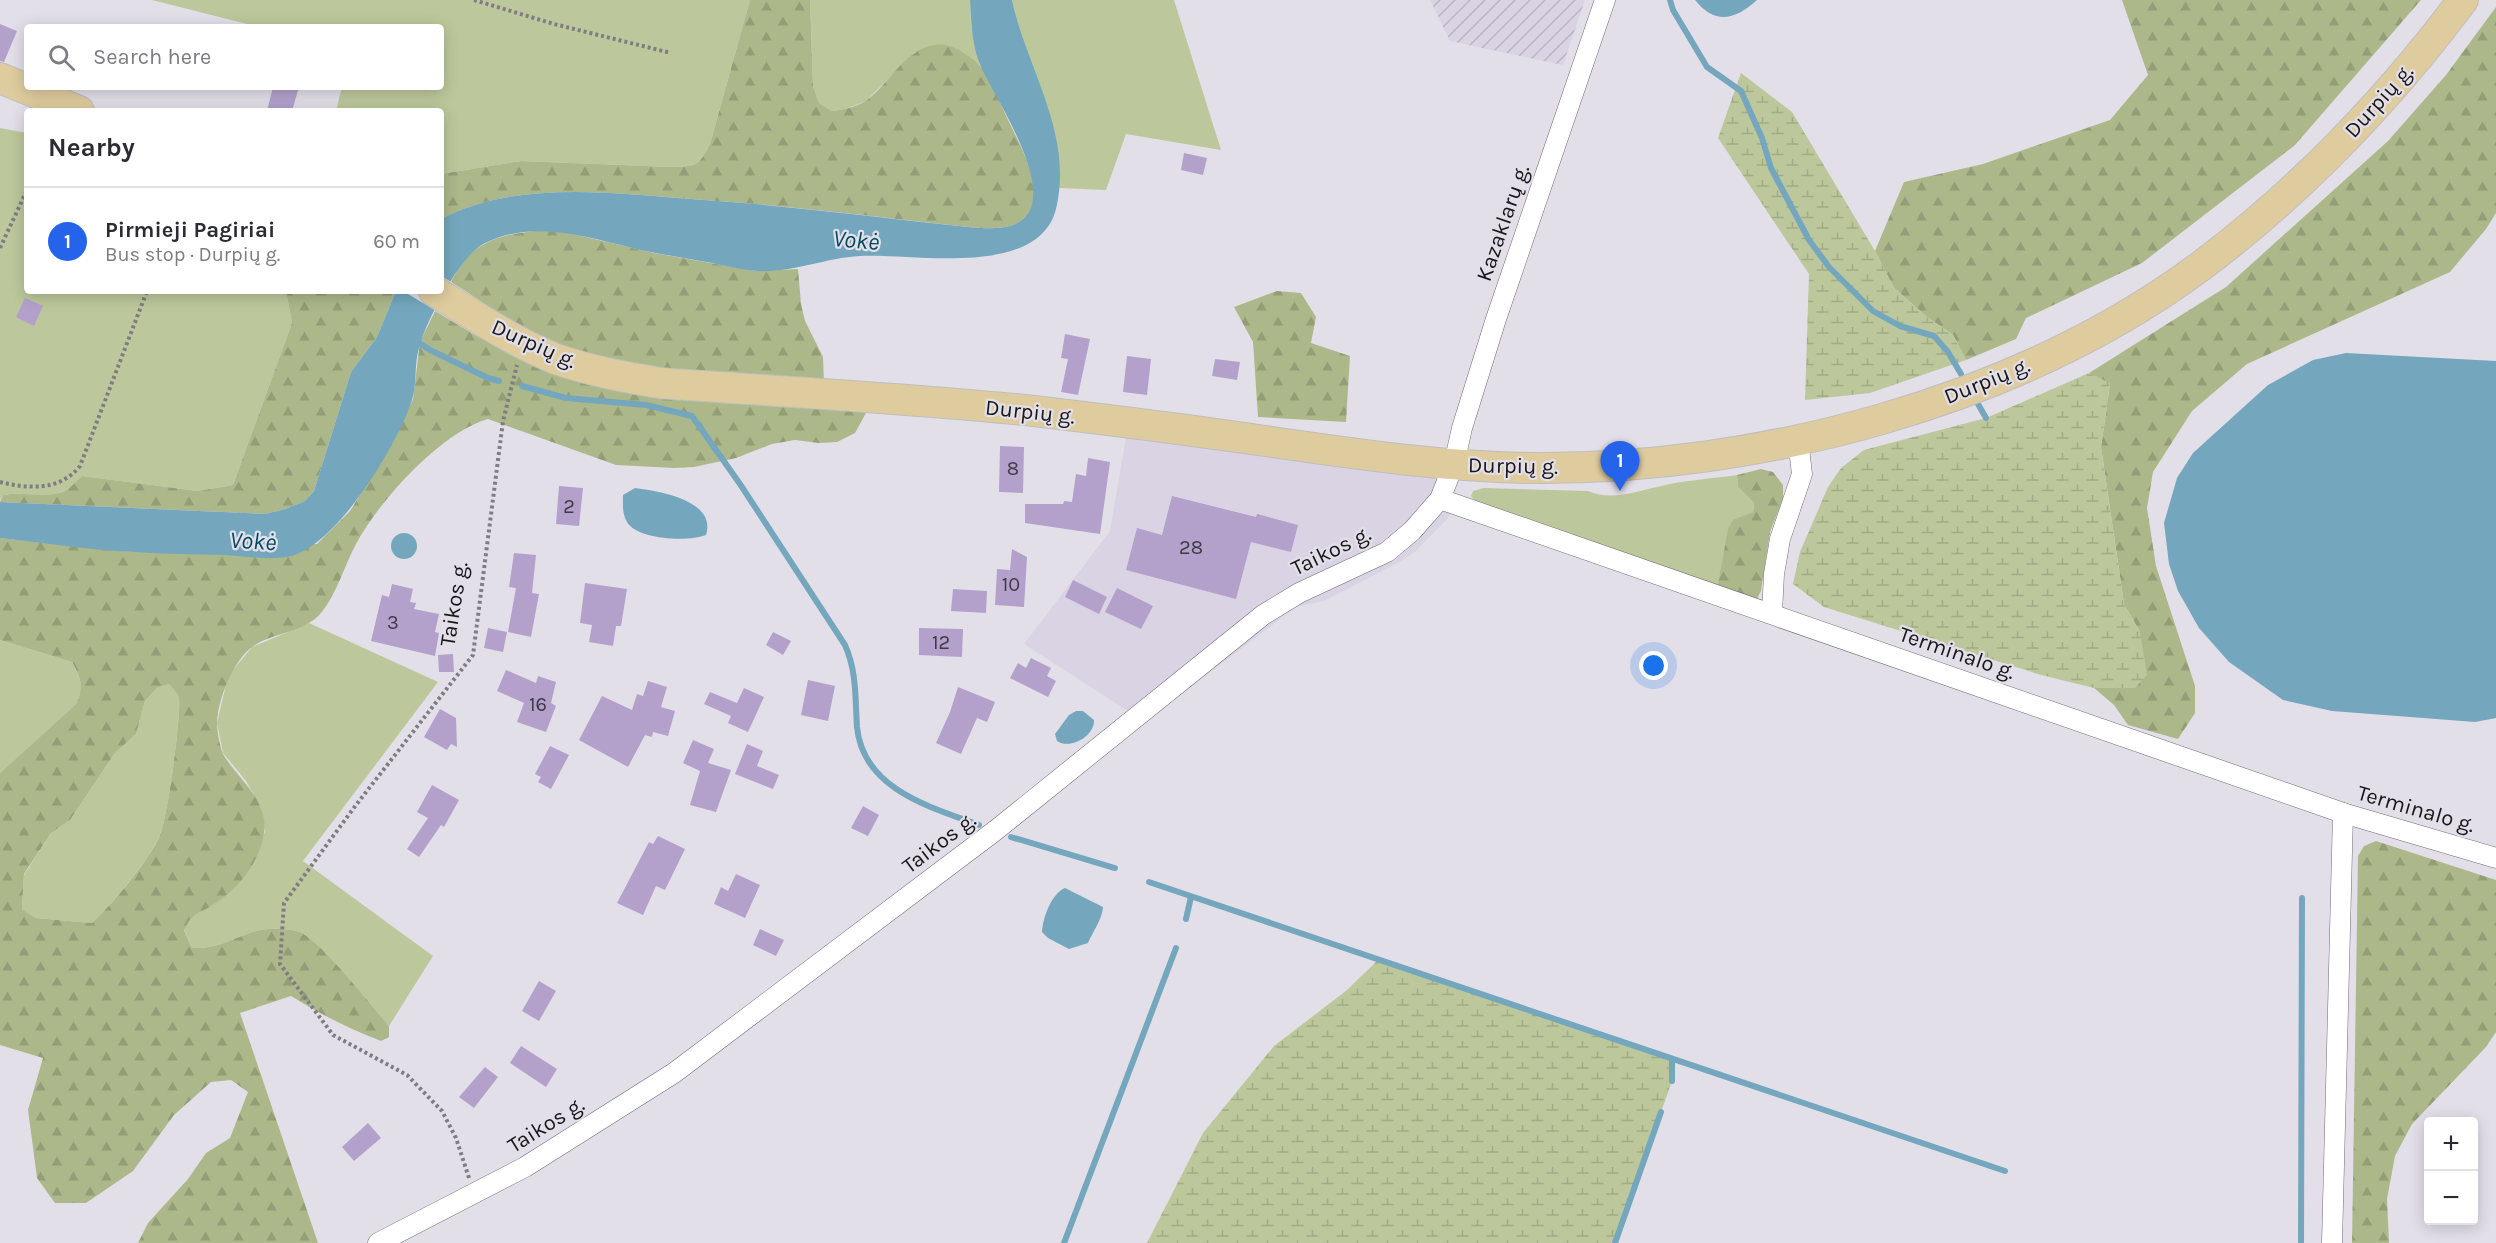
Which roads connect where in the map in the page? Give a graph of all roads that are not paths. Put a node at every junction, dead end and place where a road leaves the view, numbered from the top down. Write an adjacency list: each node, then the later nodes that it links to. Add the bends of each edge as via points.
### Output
1 (1605, 0): 9 (street, Kazaklarų g., via 1496,320)
2 (2463, 0): 8 (main road, Durpių g., via 2424,52 2351,134 2273,208 2146,303 2036,362 1952,396)
3 (0, 78): 4 (main road)
4 (24, 88)
5 (29, 90): 6 (main road)
6 (72, 108)
7 (439, 294): 9 (main road, Durpių g., via 523,344 557,359 660,383 1028,411)
8 (1798, 440): 9 (main road, Durpių g., via 1617,466 1533,468); 11 (street, via 1802,474 1780,539)
9 (1454, 464): 10 (street)
10 (1440, 499): 11 (street, Terminalo g.); 14 (street, Taikos g., via 1387,552 1299,593 1263,615 996,830 674,1074 525,1167)
11 (1772, 613): 12 (street, Terminalo g.)
12 (2343, 813): 13 (street, Terminalo g.); 15 (street)
13 (2496, 858)
14 (378, 1243)
15 (2331, 1243)

